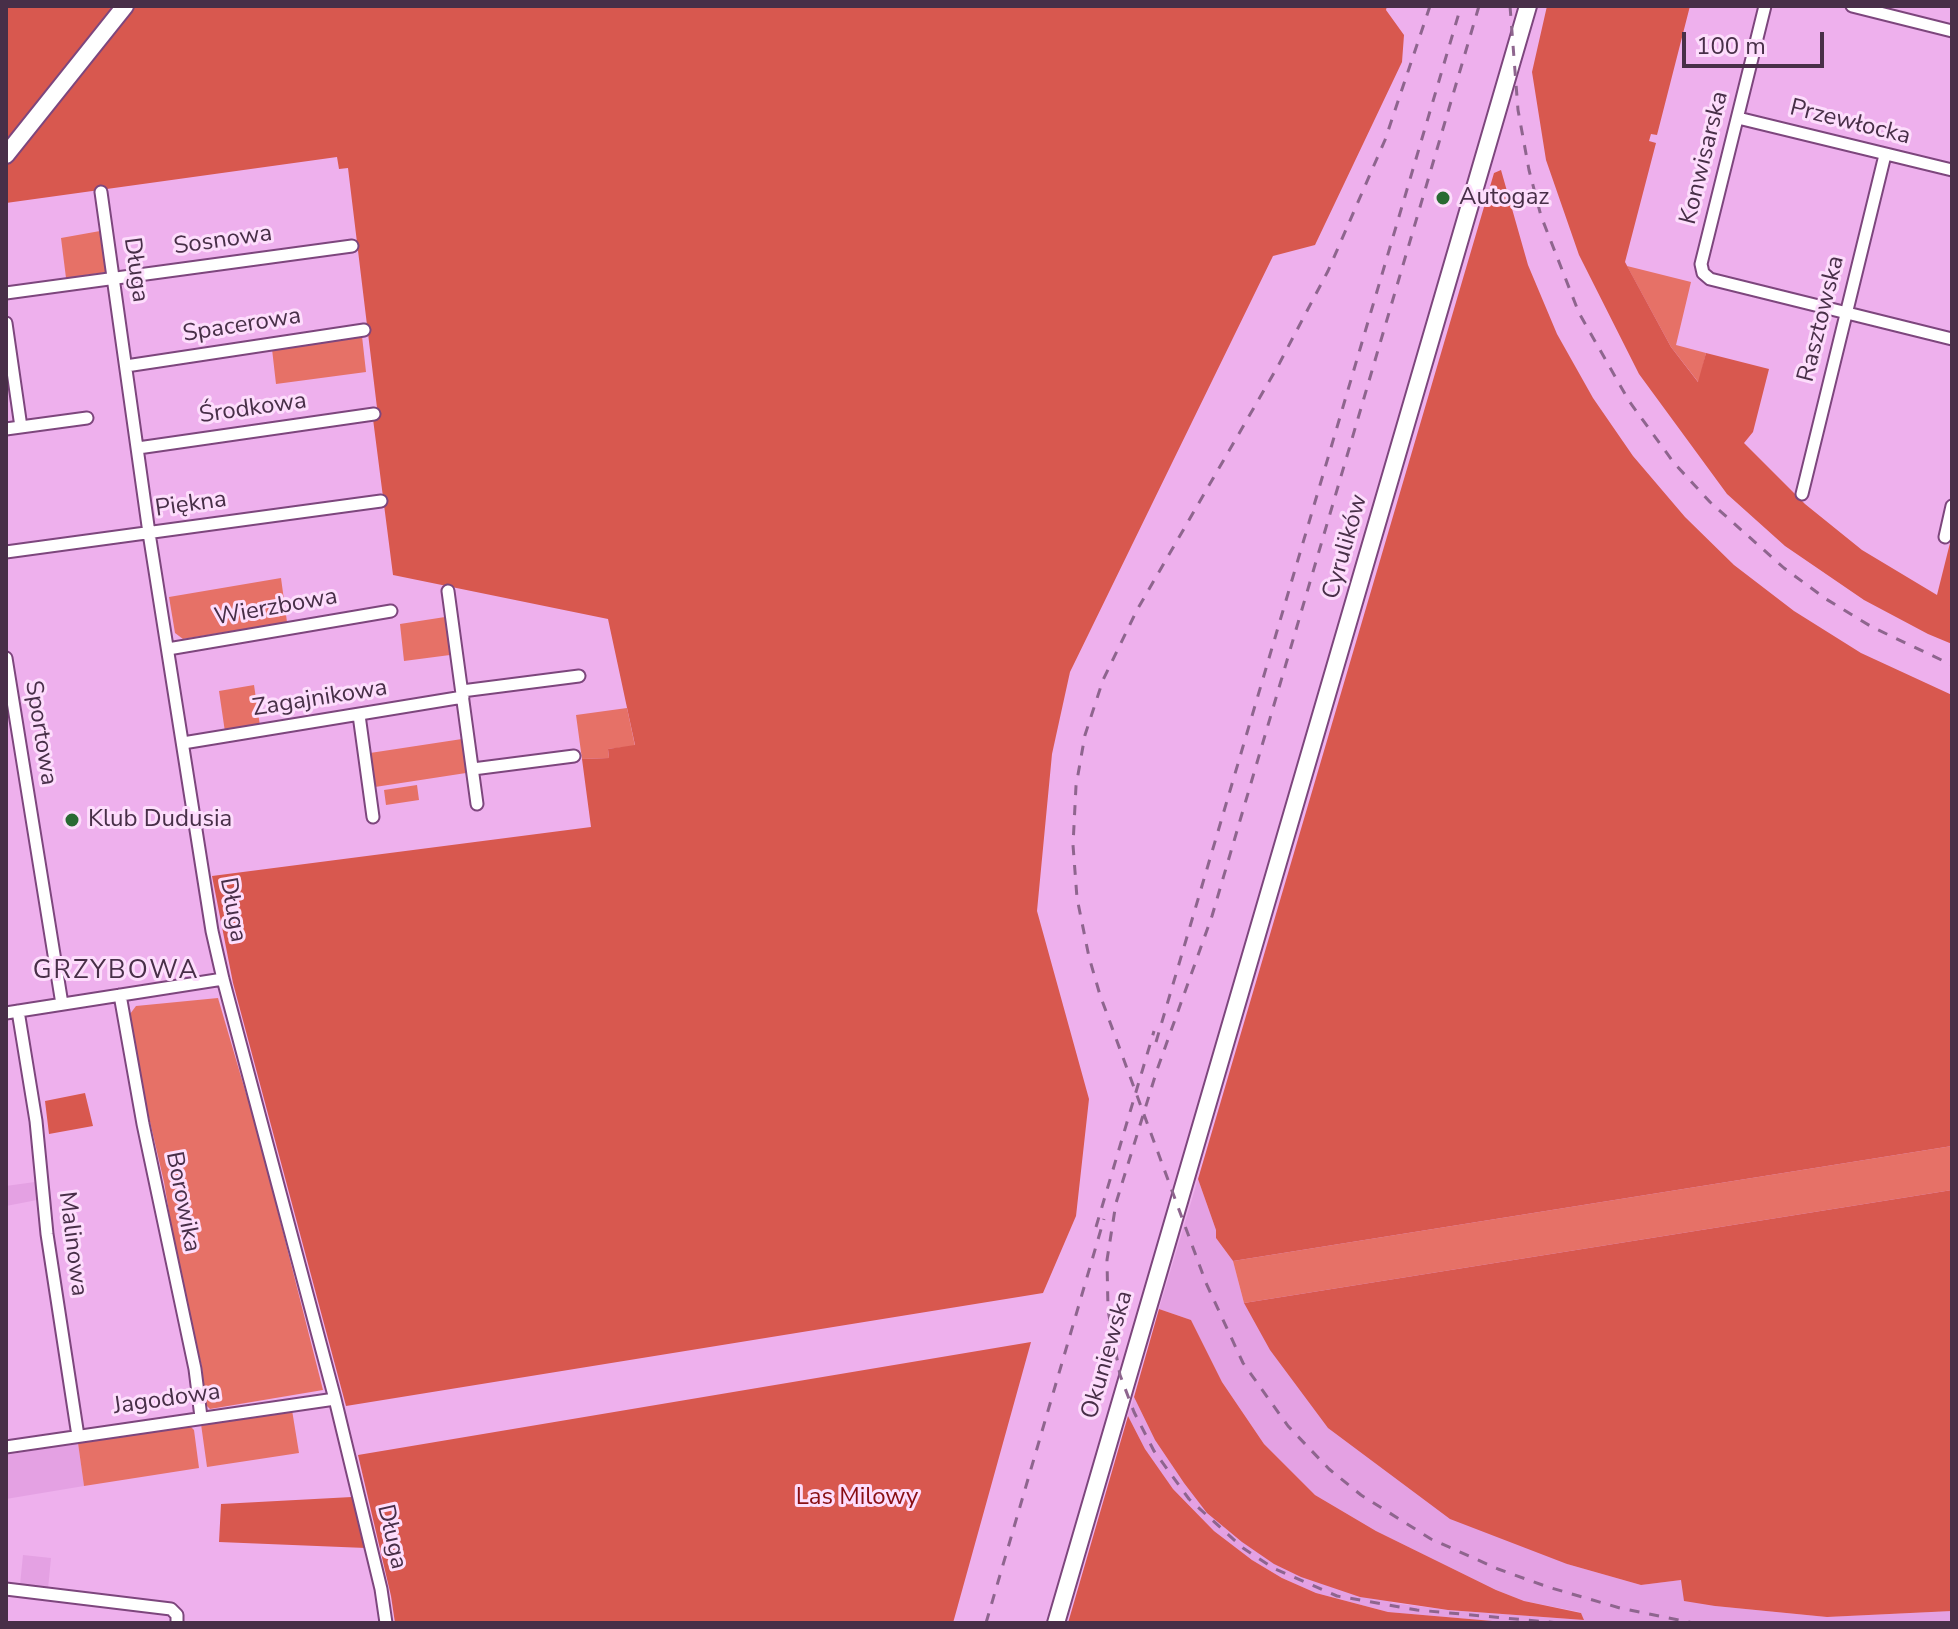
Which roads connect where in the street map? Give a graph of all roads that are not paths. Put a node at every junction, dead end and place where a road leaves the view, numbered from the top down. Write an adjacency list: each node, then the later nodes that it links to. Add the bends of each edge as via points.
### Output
1 (125, 6): 7 (main road)
2 (1528, 6): 46 (main road, Cyrulików)
3 (1765, 6): 6 (street, Konwisarska)
4 (1852, 6): 5 (street)
5 (1952, 31)
6 (1738, 118): 8 (street, Przewłocka); 14 (street, Konwisarska, via 1703,273)
7 (6, 155)
8 (1885, 155): 9 (street, Przewłocka); 14 (street, Rasztowska)
9 (1952, 170)
10 (101, 192): 12 (street, Długa)
11 (352, 246): 12 (street, Sosnowa)
12 (113, 278): 13 (street, Sosnowa); 18 (street, Długa)
13 (6, 293)
14 (1846, 312): 17 (street); 24 (street, Rasztowska)
15 (6, 323): 21 (street)
16 (364, 330): 18 (street, Spacerowa)
17 (1952, 339)
18 (126, 366): 23 (street, Długa)
19 (374, 414): 23 (street, Środkowa)
20 (87, 418): 21 (street)
21 (21, 427): 22 (street)
22 (6, 429)
23 (138, 448): 27 (street, Długa)
24 (1802, 494)
25 (381, 501): 27 (street, Piękna)
26 (1952, 506): 28 (street)
27 (149, 533): 29 (street, Piękna); 32 (street, Długa)
28 (1945, 537)
29 (6, 552)
30 (448, 591): 35 (street)
31 (391, 611): 32 (street, Wierzbowa)
32 (168, 649): 37 (street, Długa)
33 (6, 658): 44 (street, Sportowa)
34 (579, 676): 35 (street, Zagajnikowa)
35 (463, 694): 36 (street, Zagajnikowa); 39 (street)
36 (359, 715): 37 (street, Zagajnikowa); 41 (street)
37 (183, 743): 42 (street, Długa)
38 (574, 756): 39 (street)
39 (473, 769): 40 (street)
40 (477, 804)
41 (373, 817)
42 (223, 979): 43 (street); 47 (street, Długa)
43 (120, 995): 44 (street); 48 (street, Borowika)
44 (62, 1004): 45 (street)
45 (12, 1012): 49 (street, Malinowa, via 38,1134 48,1246)
46 (1207, 1101): 54 (main road, Okuniewska)
47 (335, 1399): 48 (street, Jagodowa); 53 (street, Długa)
48 (201, 1417): 49 (street, Jagodowa)
49 (78, 1436): 50 (street, Jagodowa)
50 (6, 1447)
51 (6, 1589): 52 (street, via 171,1609)
52 (177, 1623)
53 (386, 1623)
54 (1056, 1623)

